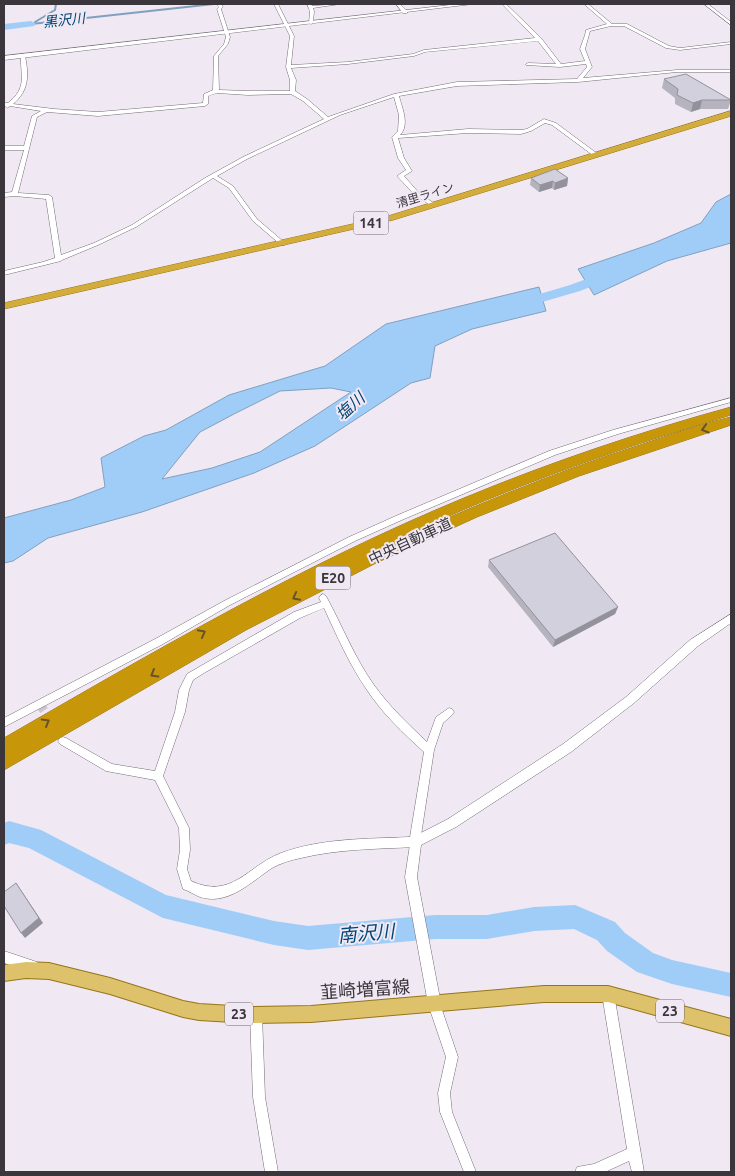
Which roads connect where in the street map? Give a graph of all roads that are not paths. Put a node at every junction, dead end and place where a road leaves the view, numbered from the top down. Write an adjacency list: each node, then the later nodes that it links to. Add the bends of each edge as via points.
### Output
1 (219, 4): 15 (street)
2 (276, 4): 12 (street)
3 (338, 4): 9 (street)
4 (398, 4): 10 (street)
5 (470, 4): 10 (street)
6 (504, 4): 16 (street)
7 (586, 4): 14 (street)
8 (706, 4): 13 (street)
9 (310, 5): 11 (street)
10 (404, 12): 11 (street)
11 (311, 23): 12 (street)
12 (287, 24): 15 (street); 23 (street, via 292,36)
13 (731, 24)
14 (611, 25): 17 (street, via 625,25 668,47 680,49); 20 (street, via 588,30 583,46)
15 (226, 32): 18 (street); 26 (street, via 228,42 216,56)
16 (539, 39): 22 (street); 23 (street, via 348,63)
17 (731, 42)
18 (23, 56): 19 (street); 29 (street, via 27,79 18,99)
19 (4, 58)
20 (588, 62): 22 (street); 25 (street, via 590,67)
21 (528, 64): 22 (street)
22 (560, 66)
23 (288, 67): 27 (street, via 293,80)
24 (731, 71): 25 (street, via 677,71)
25 (578, 80): 28 (street, via 457,84)
26 (216, 91): 27 (street); 30 (street, via 206,95 205,104 98,114)
27 (292, 92): 32 (street)
28 (396, 96): 32 (street); 33 (street, via 402,115 401,131)
29 (6, 105): 30 (street)
30 (46, 110): 35 (street, via 35,116)
31 (731, 113): 36 (highway, 清里ライン / 141)
32 (328, 119): 37 (street)
33 (395, 137): 36 (street, via 468,131 521,132 544,121 554,124); 40 (street, via 409,171 400,176)
34 (4, 148): 35 (street)
35 (26, 148): 38 (street)
36 (596, 155): 40 (highway, 清里ライン / 141)
37 (214, 176): 41 (street, via 231,187 255,220); 42 (street, via 134,226)
38 (15, 194): 39 (street); 42 (street, via 49,197)
39 (4, 195)
40 (434, 205): 41 (highway, 清里ライン / 141)
41 (283, 244): 44 (highway, 清里ライン / 141)
42 (58, 260): 43 (street)
43 (4, 272)
44 (4, 306)
45 (731, 400): 50 (street, via 552,453 401,517 227,603)
46 (731, 411): 53 (highway, 中央自動車道 / E20, one-way to 46, via 175,647 317,572 527,478)
47 (731, 422): 53 (highway, 中央自動車道 / E20, one-way to 53, via 600,463 440,527 321,584)
48 (731, 618): 55 (street, via 694,643 630,700 568,748 444,828)
49 (449, 712): 52 (street, via 440,720)
50 (4, 723)
51 (63, 741): 54 (street, via 110,768)
52 (429, 750): 54 (street, via 402,725 365,680 325,601 190,677); 55 (street)
53 (4, 757)
54 (158, 776): 55 (street, via 184,828 182,869 187,885 197,892 223,893 240,886 280,859 302,852)
55 (415, 842): 60 (street, via 411,877)
56 (4, 957): 57 (street)
57 (50, 971): 58 (main road, 韮崎増富線 / 23); 61 (main road, 韮崎増富線 / 23, via 183,1009)
58 (4, 973)
59 (608, 994): 60 (main road, 韮崎増富線 / 23, via 544,994); 62 (main road, 韮崎増富線 / 23); 63 (street)
60 (434, 1004): 61 (main road, 韮崎増富線 / 23); 65 (street, via 452,1057 444,1093 446,1112)
61 (256, 1015): 64 (street, via 259,1097)
62 (731, 1028)
63 (634, 1152): 66 (street, via 595,1170); 67 (street)
64 (272, 1172)
65 (470, 1172)
66 (582, 1172)
67 (638, 1172)

